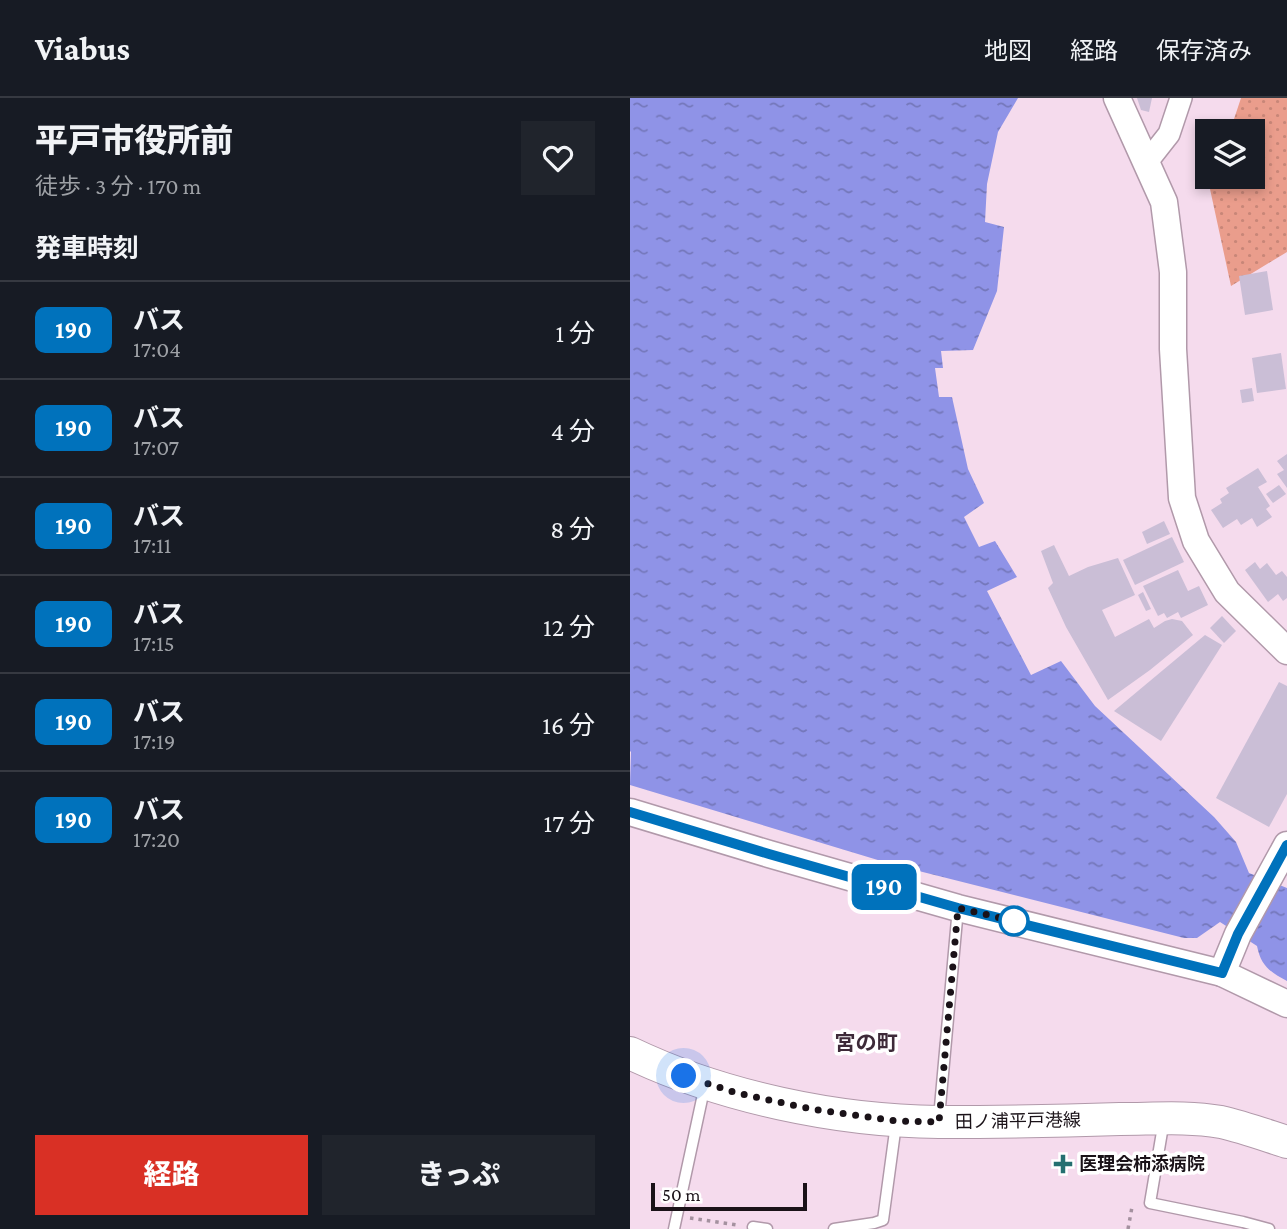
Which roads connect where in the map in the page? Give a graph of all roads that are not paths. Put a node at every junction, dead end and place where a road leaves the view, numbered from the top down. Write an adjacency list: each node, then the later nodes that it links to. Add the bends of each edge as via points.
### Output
1 (1117, 98): 3 (street)
2 (1181, 98): 3 (street, via 1169,134)
3 (1147, 162): 4 (street, via 1164,202 1172,272 1182,498 1196,541 1227,592)
4 (1287, 651)
5 (630, 812): 7 (street)
6 (1283, 852): 8 (street)
7 (958, 908): 8 (street); 14 (lane)
8 (1222, 973): 9 (street)
9 (1287, 1004)
10 (630, 1053): 11 (main road, 田ノ浦平戸港線)
11 (705, 1083): 13 (main road, 田ノ浦平戸港線, via 811,1109); 17 (lane)
12 (1164, 1117): 14 (main road, 田ノ浦平戸港線); 15 (main road, 田ノ浦平戸港線, via 1221,1122); 20 (lane, via 1150,1203)
13 (896, 1121): 14 (main road, 田ノ浦平戸港線); 19 (lane, via 883,1220)
14 (939, 1122)
15 (1287, 1142)
16 (752, 1227): 18 (lane)
17 (674, 1229)
18 (766, 1229)
19 (833, 1229)
20 (1269, 1229)

